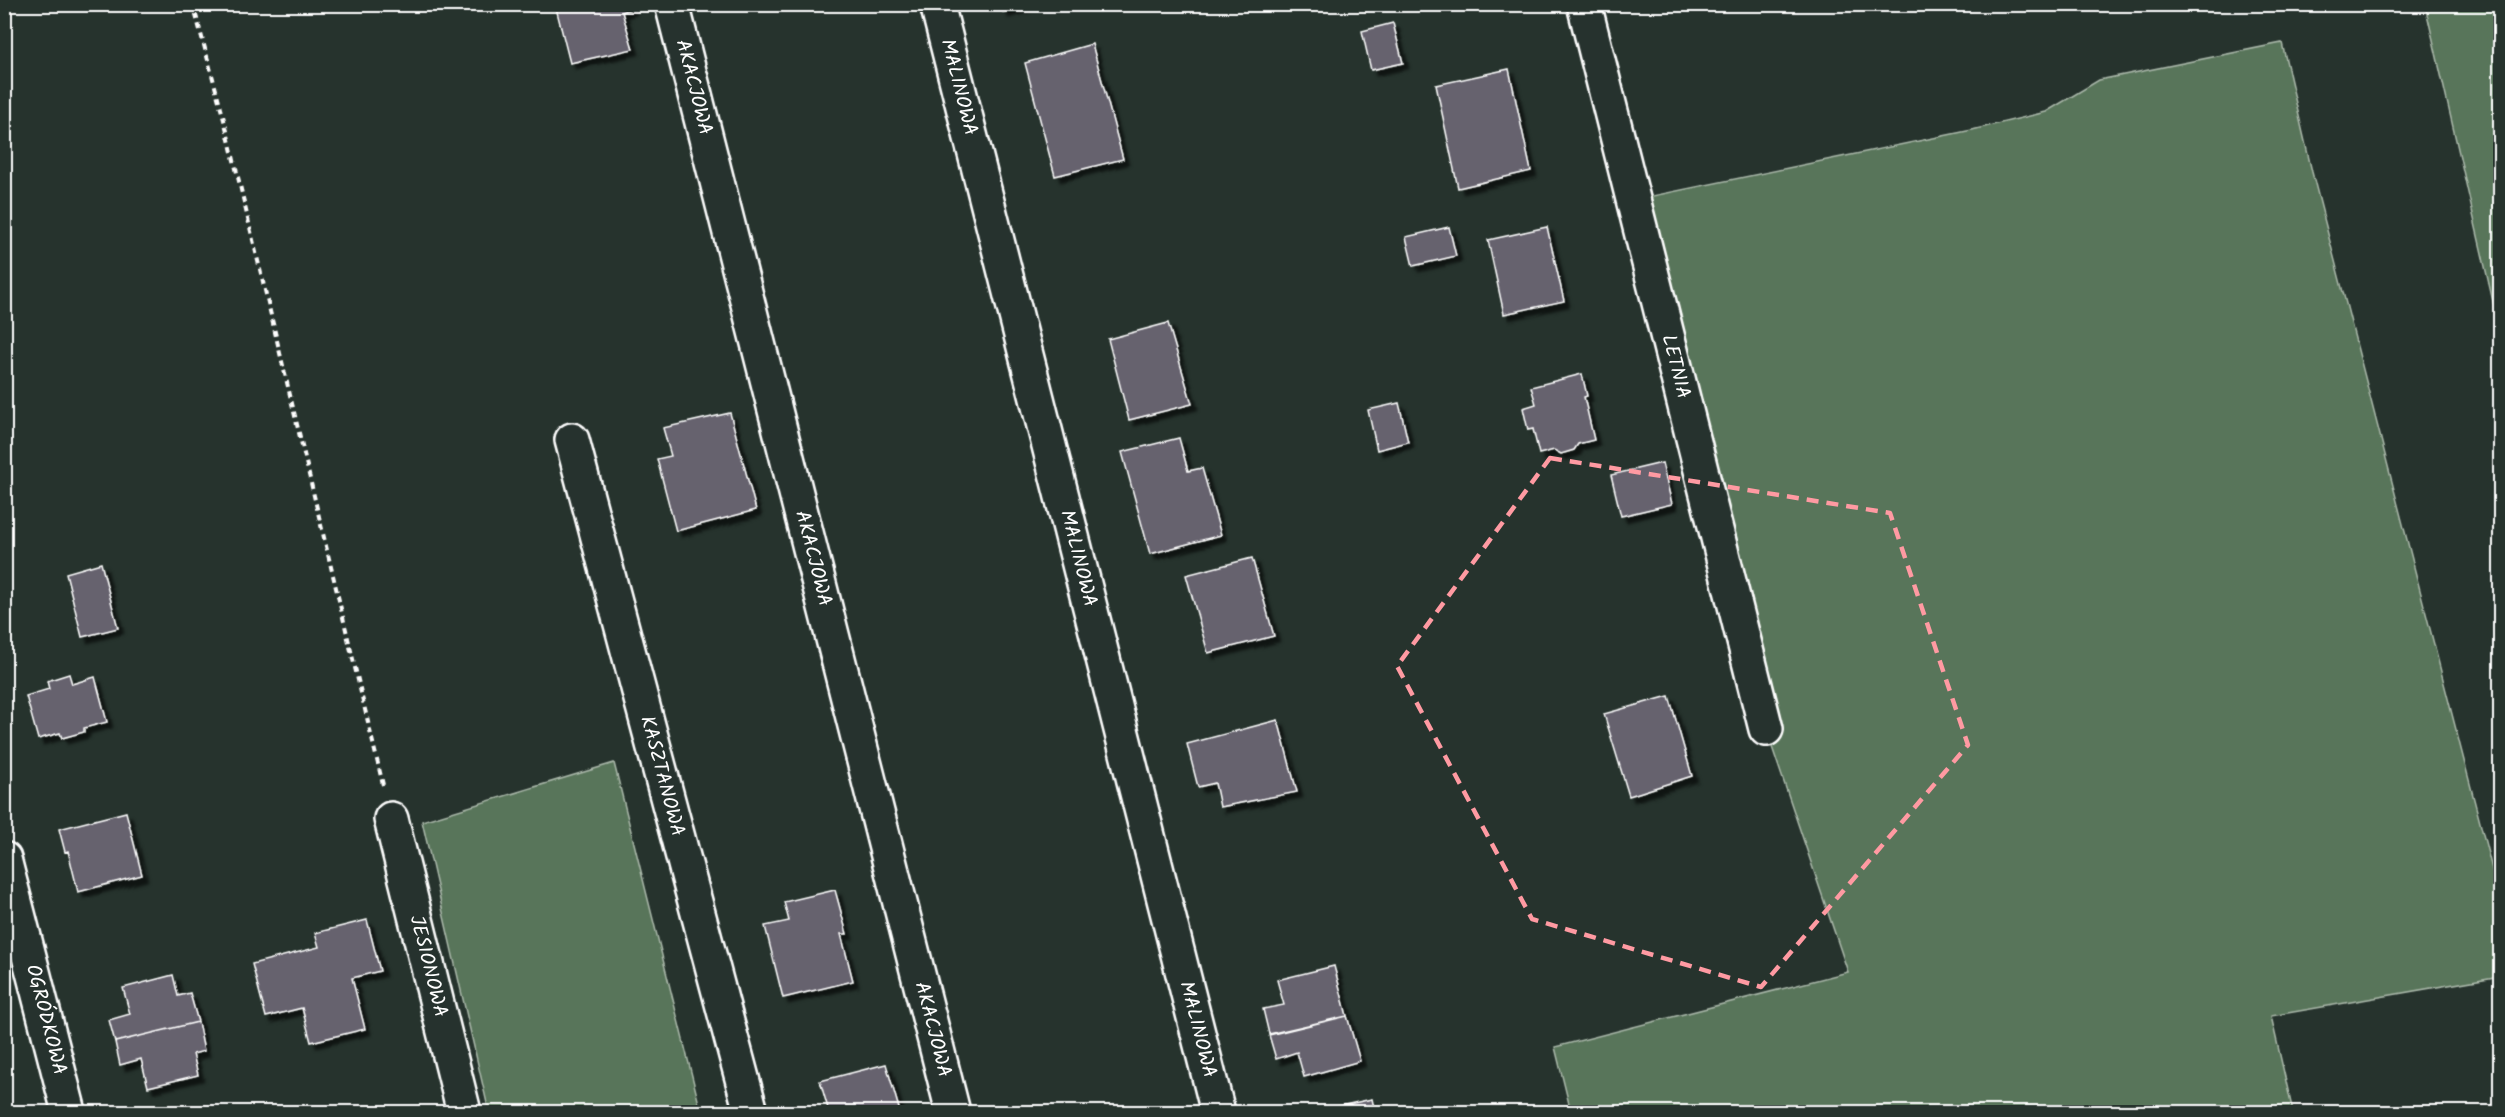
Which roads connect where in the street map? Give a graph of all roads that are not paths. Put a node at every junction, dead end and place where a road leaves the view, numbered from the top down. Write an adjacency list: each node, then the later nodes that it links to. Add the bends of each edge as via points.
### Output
1 (672, 4): 11 (street, AKACJOWA)
2 (937, 4): 12 (street, MALINOWA)
3 (1584, 4): 5 (street, LETNIA)
4 (572, 440): 10 (street, KASZTANOWA)
5 (1766, 729)
6 (391, 819): 9 (street, JESIONOWA)
7 (4, 860): 8 (street, OGRÓDKOWA)
8 (69, 1113)
9 (464, 1113)
10 (751, 1113)
11 (953, 1113)
12 (1218, 1113)

